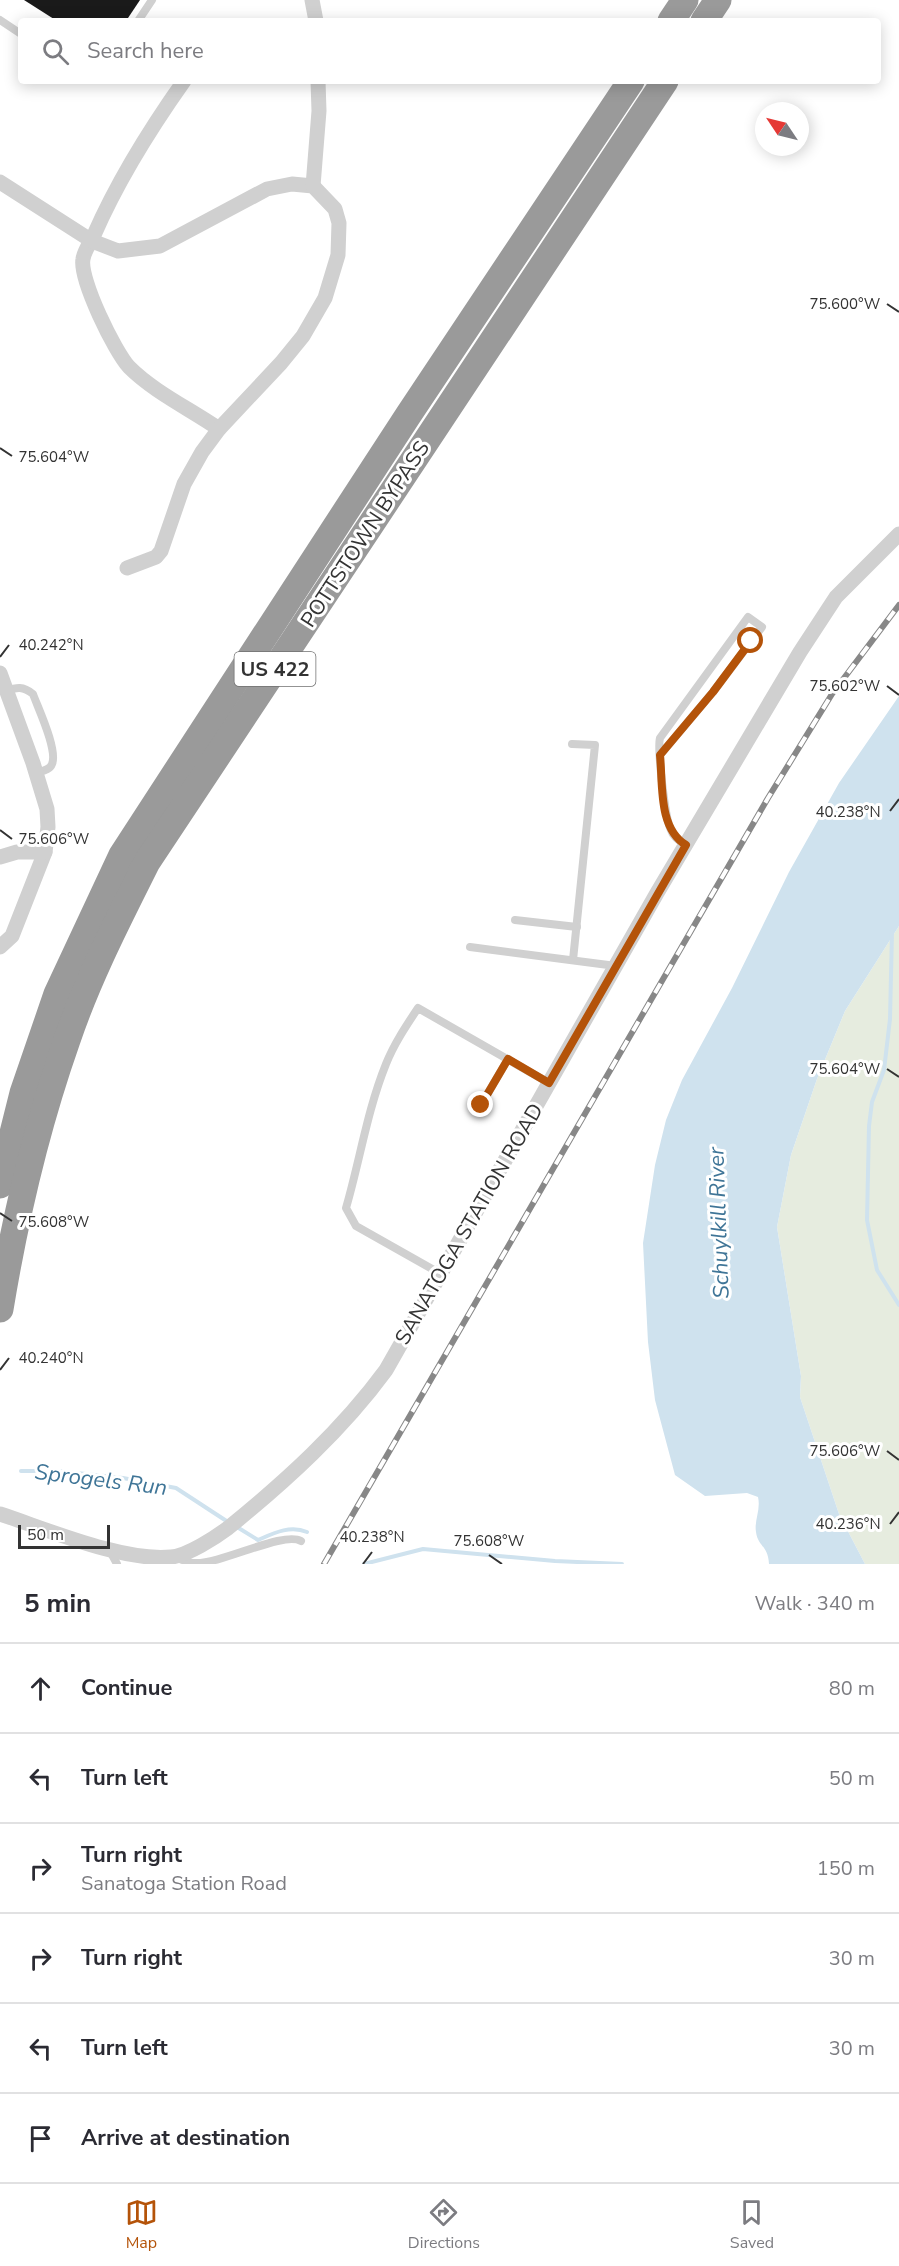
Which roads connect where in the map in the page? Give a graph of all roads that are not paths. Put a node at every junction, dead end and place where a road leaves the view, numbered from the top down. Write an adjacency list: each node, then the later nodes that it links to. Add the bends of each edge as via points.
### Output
1 (152, 0): 5 (lane)
2 (312, 0): 6 (street)
3 (685, 0): 7 (highway)
4 (718, 0): 8 (highway)
5 (140, 18)
6 (315, 18)
7 (673, 18)
8 (706, 18)
9 (0, 20): 10 (lane)
10 (18, 32)
11 (182, 84): 17 (street, via 107,206)
12 (318, 84): 16 (street)
13 (629, 84): 38 (highway, POTTSTOWN BYPASS / US 422, via 122,855 57,994 23,1093)
14 (663, 84): 40 (highway, POTTSTOWN BYPASS / US 422, via 147,861 101,954 67,1039 30,1158)
15 (0, 182): 17 (street)
16 (313, 186): 17 (street, via 292,184 267,189 160,246 118,251); 18 (street, via 335,209 339,223 338,255 325,298 303,336)
17 (92, 241): 18 (street, via 82,260 89,290 117,351 147,382)
18 (219, 429): 20 (street, via 184,484 161,551 156,557)
19 (899, 534): 26 (street, SANATOGA STATION ROAD, via 836,597)
20 (128, 568)
21 (0, 673): 22 (street)
22 (6, 691): 25 (street); 25 (lane, via 17,687 33,694 53,752 52,764)
23 (572, 744): 30 (lane, via 595,745)
24 (660, 755): 24 (lane, via 713,692 762,627 748,617 664,729 658,743); 26 (lane, via 670,830)
25 (36, 773): 27 (street, via 47,808)
26 (686, 845): 34 (street, SANATOGA STATION ROAD)
27 (45, 852): 28 (street, via 17,852); 31 (street, via 12,936)
28 (0, 857)
29 (515, 920): 30 (lane)
30 (577, 927): 33 (lane)
31 (0, 947)
32 (470, 947): 33 (lane)
33 (573, 960): 34 (lane)
34 (616, 966): 36 (street, SANATOGA STATION ROAD)
35 (508, 1059): 36 (lane); 37 (lane); 39 (lane, via 418,1008 386,1064 364,1133 346,1208 356,1226)
36 (549, 1083): 39 (street, SANATOGA STATION ROAD)
37 (481, 1105)
38 (0, 1185)
39 (441, 1274): 44 (street, SANATOGA STATION ROAD, via 386,1370 330,1438 228,1528 212,1540)
40 (0, 1309)
41 (0, 1514): 43 (street)
42 (301, 1541): 44 (lane, via 283,1539 228,1558 195,1563)
43 (109, 1549): 44 (street); 45 (lane)
44 (173, 1557)
45 (117, 1564)

